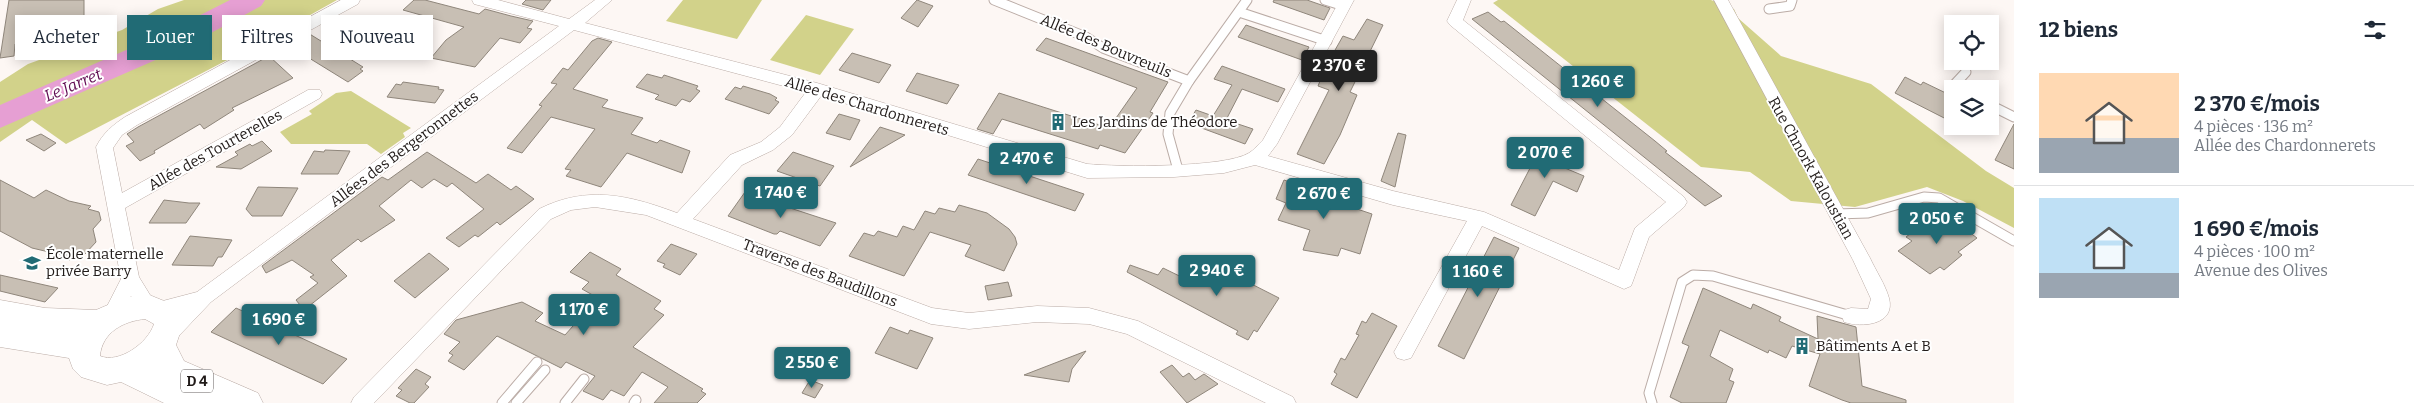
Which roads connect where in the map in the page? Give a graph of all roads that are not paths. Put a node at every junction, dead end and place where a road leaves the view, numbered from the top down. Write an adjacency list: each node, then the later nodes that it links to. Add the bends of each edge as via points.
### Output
1 (353, 0): 24 (street, via 116,131 104,147)
2 (479, 0): 13 (street, Allée des Chardonnerets)
3 (605, 0): 13 (street, Allées des Bergeronnettes)
4 (994, 0): 16 (lane, Allée des Bouvreuils, via 1086,37 1104,48)
5 (1247, 0): 12 (lane)
6 (1324, 0): 10 (lane)
7 (1464, 0): 26 (street, via 1455,21 1678,202 1641,233 1624,281)
8 (1721, 0): 25 (street, Rue Chnork Kaloustian)
9 (1792, 0): 11 (lane, via 1790,6)
10 (1345, 3): 14 (street)
11 (1770, 9)
12 (1240, 12): 14 (lane); 16 (lane)
13 (573, 24): 18 (street, Allée des Chardonnerets); 30 (street, Allées des Bergeronnettes)
14 (1327, 41): 22 (street, via 1269,144)
15 (1966, 72): 17 (lane)
16 (1190, 80): 23 (lane, via 1170,114 1168,134)
17 (1959, 80)
18 (817, 88): 23 (street, Allée des Chardonnerets, via 1087,171 1109,174); 27 (street, via 786,131 750,156 736,160)
19 (314, 94): 24 (street, Allée des Tourterelles)
20 (1999, 109): 21 (lane)
21 (2014, 116)
22 (1254, 158): 23 (street, Allée des Chardonnerets, via 1226,165); 26 (street, via 1393,198)
23 (1178, 170)
24 (115, 205): 29 (street)
25 (1836, 214): 28 (lane, via 1868,213 1924,197 1939,198); 32 (street, Rue Chnork Kaloustian, via 1880,299 1880,311 1871,317)
26 (1478, 217): 37 (street)
27 (681, 220): 44 (street, Traverse des Baudillons, via 613,201 591,200 557,207 545,214); 48 (street, Traverse des Baudillons, via 930,316 969,321 1037,314 1089,316 1131,327)
28 (2014, 241)
29 (130, 279): 33 (street); 34 (street)
30 (204, 298): 34 (street, Allées des Bergeronnettes); 34 (street, Allées des Bergeronnettes)
31 (0, 312): 33 (main road, via 45,321)
32 (1851, 316): 49 (lane, via 1712,276 1693,275 1682,282 1649,393)
33 (106, 319): 34 (main road, via 129,308); 36 (main road, via 89,336)
34 (158, 324): 39 (main road, via 138,363); 43 (main road, D 4, via 173,370)
35 (0, 334): 36 (main road)
36 (84, 347): 39 (main road, via 84,360 92,368 106,371)
37 (1404, 352)
38 (538, 362): 45 (lane)
39 (124, 369): 42 (main road, D 4)
40 (544, 370): 46 (lane)
41 (584, 379): 47 (lane)
42 (196, 403)
43 (247, 403)
44 (361, 403)
45 (502, 403)
46 (516, 403)
47 (565, 403)
48 (1286, 403)
49 (1652, 403)

